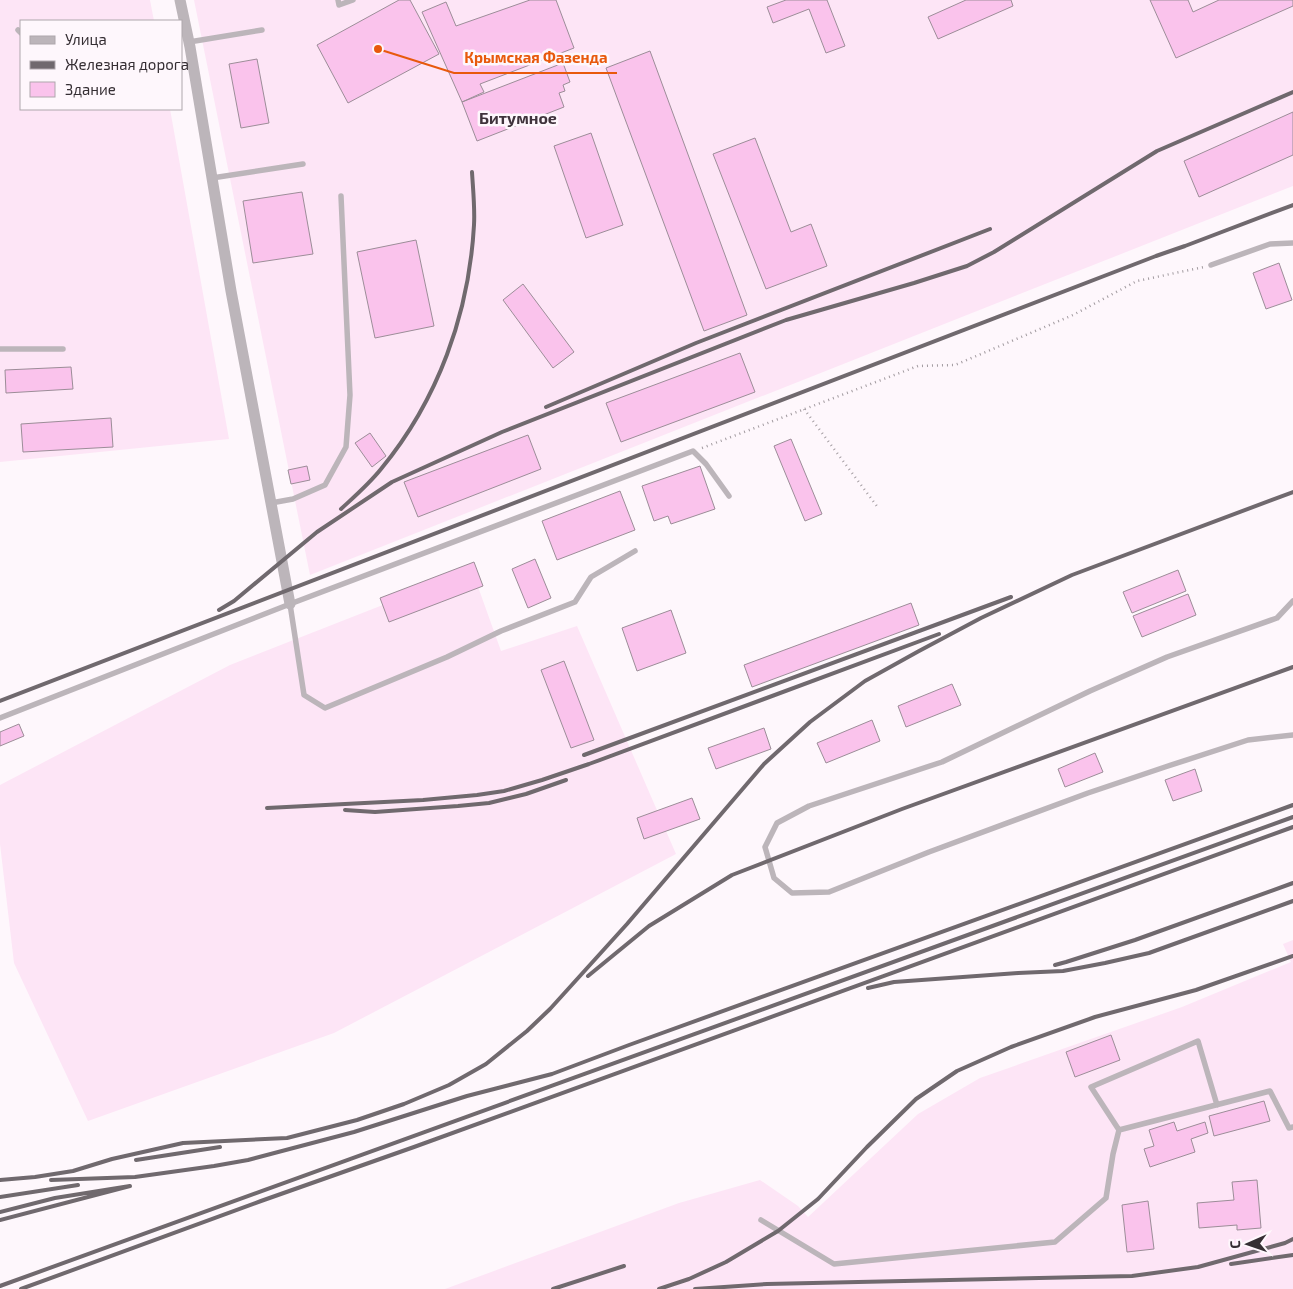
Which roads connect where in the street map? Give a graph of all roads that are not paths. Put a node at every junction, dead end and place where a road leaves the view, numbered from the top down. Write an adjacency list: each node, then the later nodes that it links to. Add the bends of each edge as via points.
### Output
1 (180, 0): 5 (street)
2 (338, 0): 3 (lane, via 339,5)
3 (353, 0)
4 (262, 30): 5 (lane)
5 (187, 45): 7 (street)
6 (303, 164): 7 (lane)
7 (212, 178): 14 (street)
8 (341, 196): 14 (lane, via 350,395 346,447 326,485 293,499)
9 (1293, 243): 10 (lane, via 1270,244)
10 (1211, 265)
11 (0, 349): 12 (lane)
12 (64, 349)
13 (729, 496): 17 (lane, via 693,451)
14 (271, 503): 17 (street)
15 (635, 551): 17 (lane, via 591,577 575,602 325,708 304,695)
16 (1293, 601): 19 (lane, via 1277,618 1167,657 942,762 809,806 777,824 765,847 774,878 792,893 829,892 938,848 1164,767 1248,740)
17 (290, 604): 18 (lane)
18 (0, 718)
19 (1293, 735)
20 (1217, 1105): 21 (lane, via 1270,1091 1289,1128); 22 (lane); 22 (lane, via 1198,1041 1091,1087)
21 (1293, 1127)
22 (1119, 1130): 23 (lane, via 1106,1198 1056,1242 834,1264)
23 (761, 1220)

